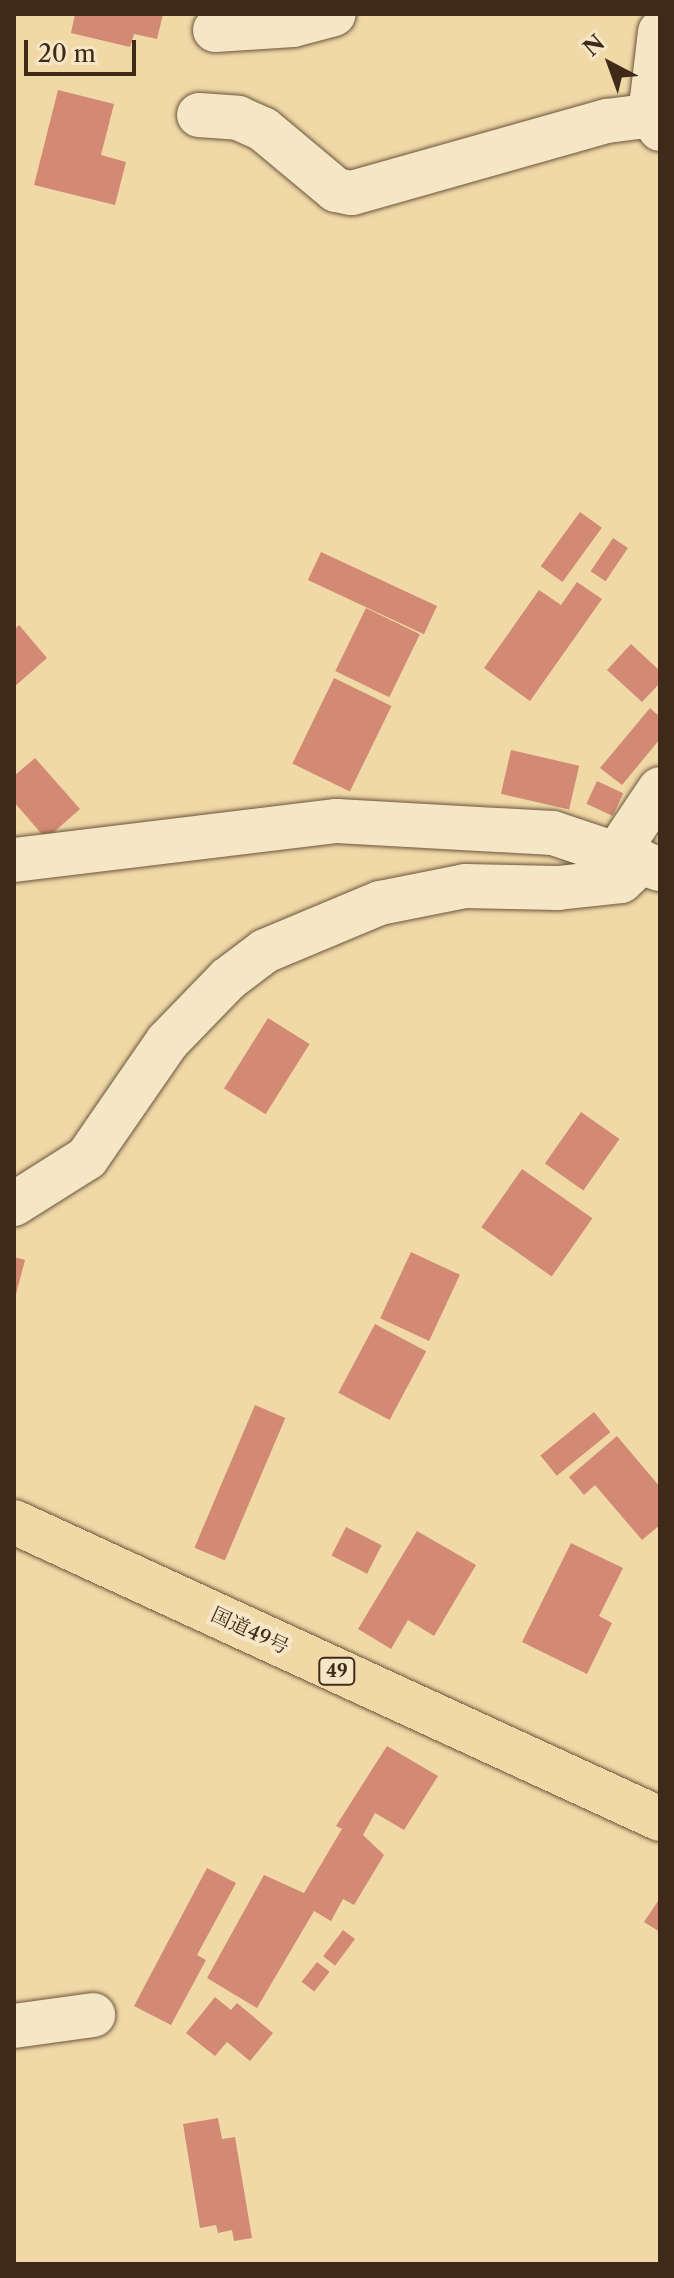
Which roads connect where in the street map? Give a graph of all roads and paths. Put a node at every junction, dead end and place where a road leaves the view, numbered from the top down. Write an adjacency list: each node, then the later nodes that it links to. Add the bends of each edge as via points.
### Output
1 (334, 14): 2 (street, via 293,25)
2 (215, 30)
3 (660, 32): 5 (street, via 652,86)
4 (199, 115): 5 (street, via 238,118 263,129 336,190 352,193 607,121)
5 (657, 122)
6 (660, 789): 8 (street)
7 (14, 860): 8 (street, via 337,821 553,833)
8 (639, 861): 9 (street, via 621,881 558,888 465,886 380,903 265,951 228,979 167,1042 87,1158)
9 (14, 1204)
10 (14, 1522): 11 (highway, 国道49号 / 49)
11 (660, 1819)
12 (93, 2015): 13 (street)
13 (14, 2026)

